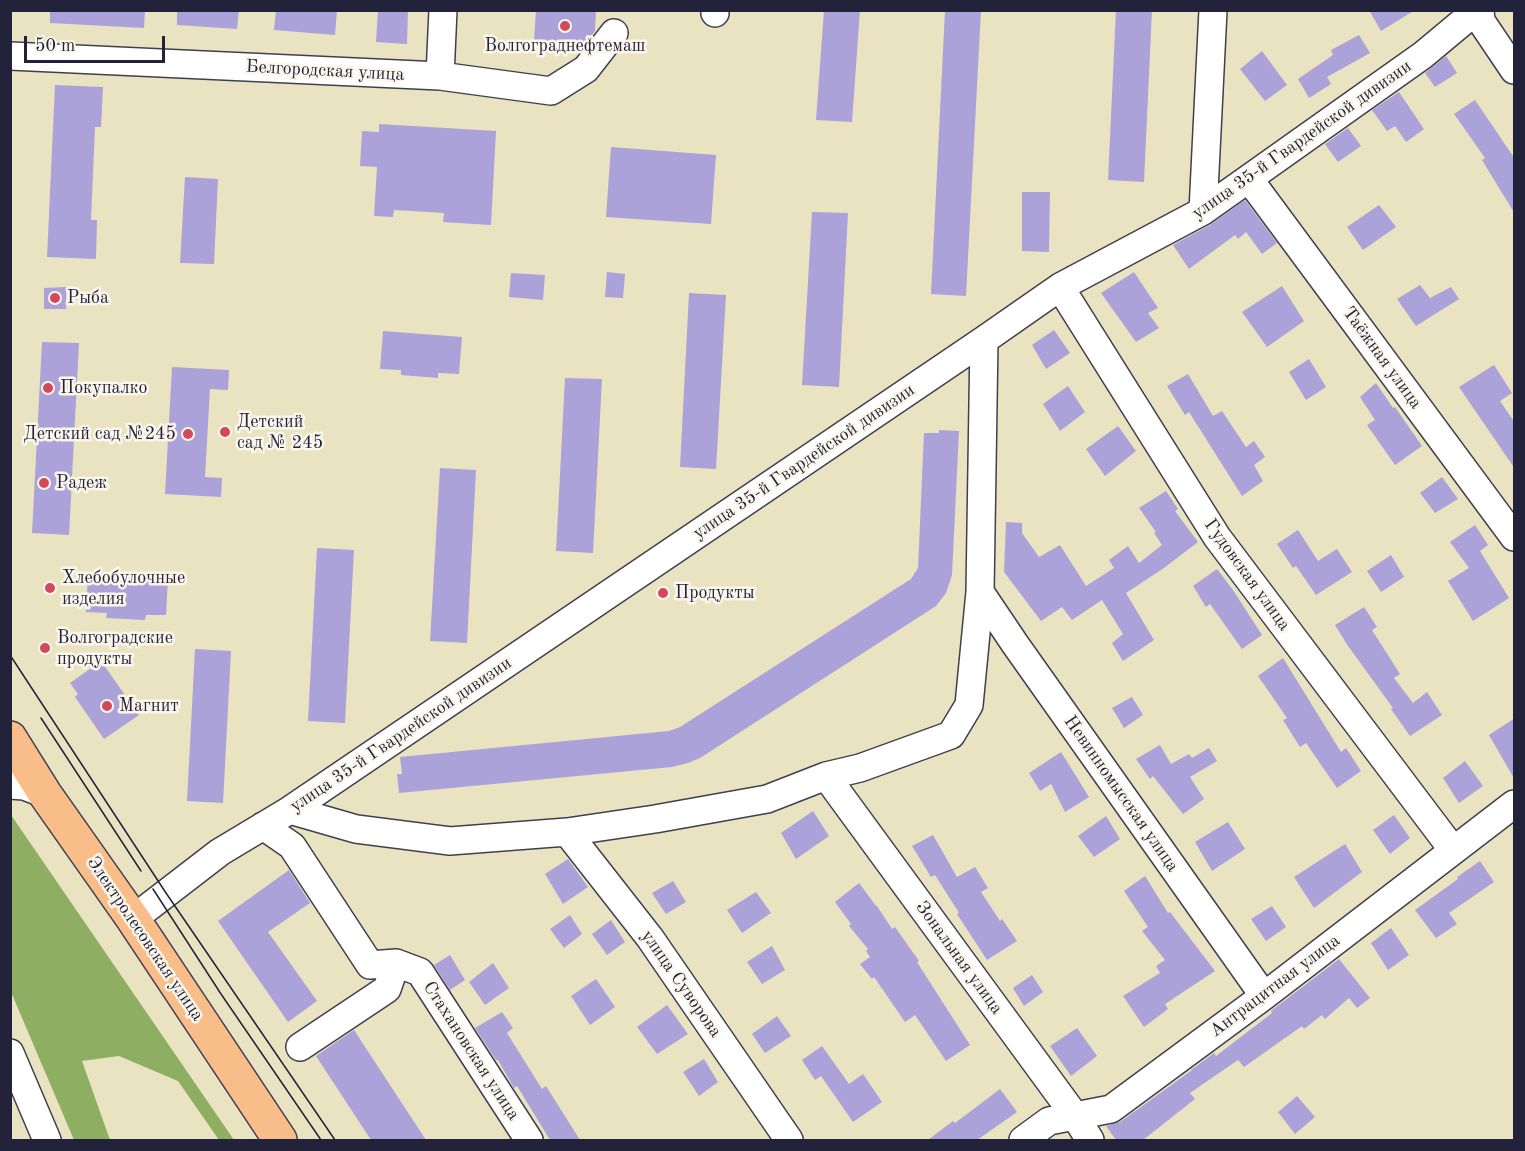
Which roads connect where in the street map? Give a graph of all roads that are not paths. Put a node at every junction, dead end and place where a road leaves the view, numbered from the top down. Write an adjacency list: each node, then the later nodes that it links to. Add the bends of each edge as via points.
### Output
1 (443, 10): 7 (street)
2 (1213, 10): 9 (street)
3 (1478, 10): 6 (street, via 1481,21); 8 (street, улица 35-й Гвардейской дивизии, via 1423,55)
4 (614, 33): 7 (street, Белгородская улица, via 586,69 552,91)
5 (10, 56): 7 (street, Белгородская улица)
6 (1515, 70)
7 (440, 76)
8 (1250, 179): 9 (street, улица 35-й Гвардейской дивизии); 12 (street, Таёжная улица)
9 (1203, 211): 10 (street, улица 35-й Гвардейской дивизии)
10 (1060, 287): 11 (street, улица 35-й Гвардейской дивизии); 22 (street, Гудовская улица, via 1217,537)
11 (984, 340): 13 (street); 19 (street, улица 35-й Гвардейской дивизии)
12 (1515, 537)
13 (980, 592): 15 (street, via 969,705 951,735); 25 (street, Невинномысская улица)
14 (10, 738): 17 (main road, Электролесовская улица)
15 (826, 776): 21 (street, via 767,799); 28 (street, Зональная улица)
16 (10, 785): 17 (street)
17 (45, 794): 23 (main road, Электролесовская улица)
18 (1515, 804): 22 (street, Антрацитная улица)
19 (290, 810): 20 (street, улица 35-й Гвардейской дивизии); 21 (street, via 356,830 450,841)
20 (263, 826): 23 (street, улица 35-й Гвардейской дивизии, via 220,852); 24 (street, Стахановская улица, via 292,846 370,965)
21 (567, 832): 32 (street, улица Суворова, via 650,938)
22 (1453, 850): 25 (street, Антрацитная улица)
23 (133, 919): 30 (main road, Электролесовская улица)
24 (396, 963): 26 (street, via 387,989); 31 (street, Стахановская улица, via 420,972)
25 (1264, 996): 28 (street, Антрацитная улица, via 1111,1109)
26 (300, 1047)
27 (10, 1053): 29 (street)
28 (1075, 1116): 33 (street, Антрацитная улица, via 1049,1121); 34 (street, Зональная улица)
29 (47, 1140)
30 (280, 1140)
31 (529, 1140)
32 (789, 1140)
33 (1023, 1140)
34 (1090, 1140)

